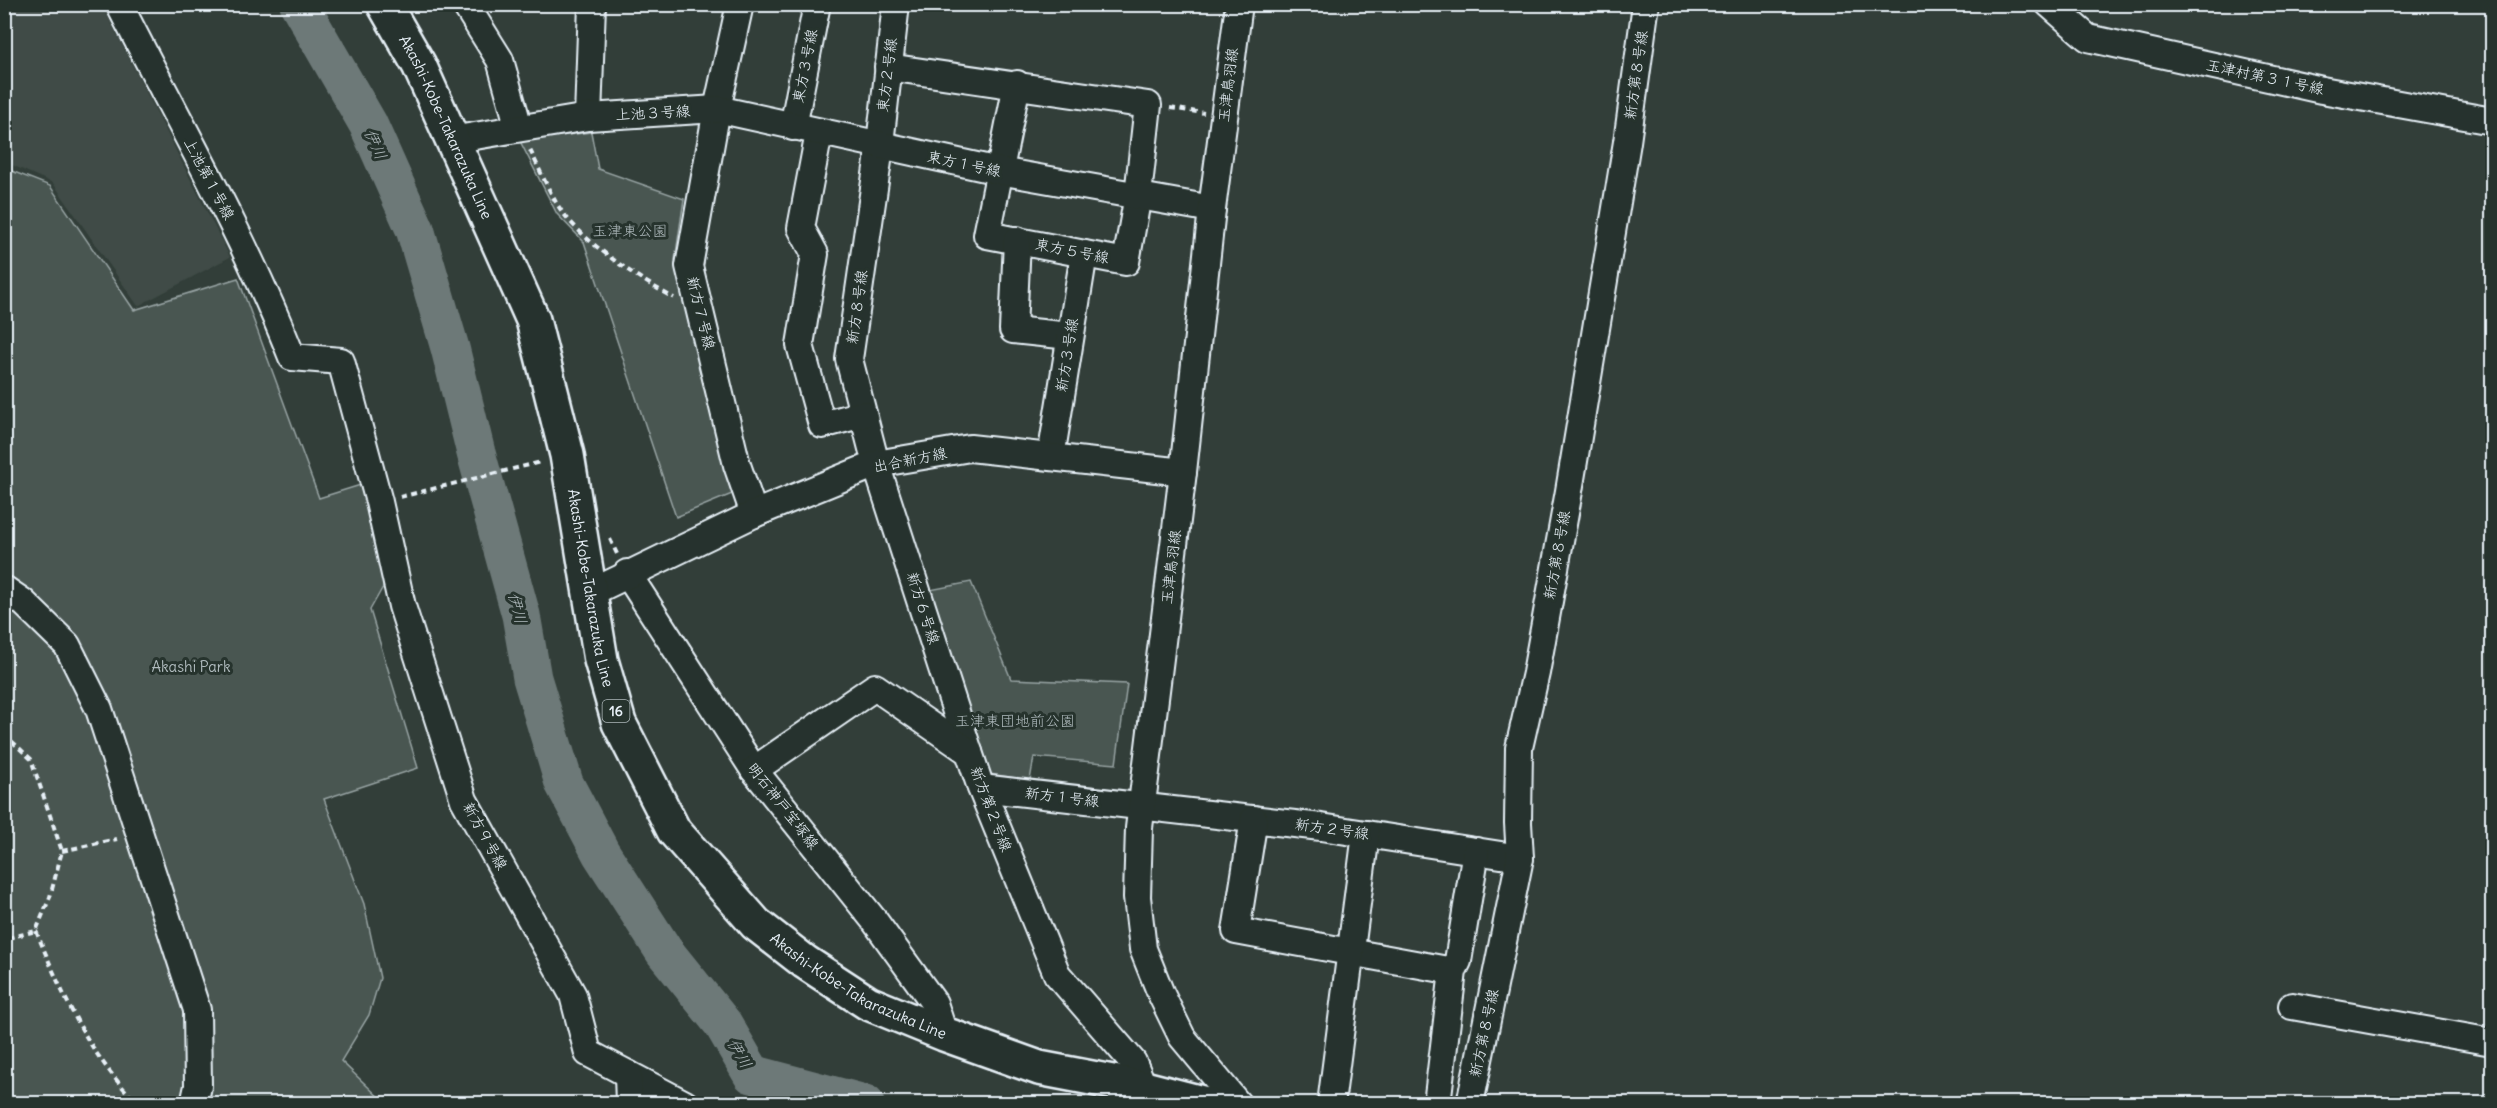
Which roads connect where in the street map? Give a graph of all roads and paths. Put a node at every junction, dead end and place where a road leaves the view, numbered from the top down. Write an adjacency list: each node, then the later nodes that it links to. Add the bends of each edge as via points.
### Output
1 (119, 4): 30 (street, 上池第１号線, via 225,208 268,296)
2 (384, 4): 21 (main road, Akashi-Kobe-Takarazuka Line / 16, via 419,65)
3 (465, 4): 19 (street, via 500,60)
4 (592, 4): 16 (street)
5 (740, 4): 14 (street, 新方７号線)
6 (817, 4): 18 (street, 東方３号線)
7 (896, 4): 11 (street, 東方２号線)
8 (1239, 4): 15 (street, 玉津鳥羽線)
9 (1646, 4): 51 (street, 新方第８号線, via 1628,142 1569,491 1519,748)
10 (2049, 4): 17 (street, 玉津村第３１号線, via 2088,38 2322,90)
11 (888, 67): 12 (street); 22 (street, 東方２号線)
12 (1017, 84): 13 (street); 23 (street, 東方５号線)
13 (1148, 105): 15 (path); 24 (street, 東方５号線)
14 (717, 109): 16 (street, 上池３号線); 18 (street, 東方１号線); 28 (street, 新方７号線, via 689,266)
15 (1224, 116): 25 (street, 玉津鳥羽線)
16 (588, 117): 19 (street, 上池３号線)
17 (2493, 121)
18 (793, 127): 20 (street, 東方１号線)
19 (519, 128): 21 (street, 上池３号線); 28 (path, via 558,206 591,242 645,283)
20 (819, 133): 22 (street, 東方１号線); 31 (street, via 801,228 815,254 800,345 822,425)
21 (451, 140): 32 (main road, Akashi-Kobe-Takarazuka Line / 16, via 533,320)
22 (878, 146): 23 (street, 東方１号線); 31 (street, 新方８号線, via 849,359)
23 (999, 171): 24 (street, 東方１号線); 26 (street, 東方５号線, via 987,235)
24 (1138, 195): 25 (street, 東方１号線); 27 (street, 東方５号線, via 1126,261)
25 (1212, 209): 35 (street, 玉津鳥羽線)
26 (1017, 240): 27 (street, 東方５号線); 29 (street, via 1013,330)
27 (1084, 254): 29 (street, 新方３号線)
28 (700, 310): 37 (street, 新方７号線, via 737,465)
29 (1070, 336): 33 (street, 新方３号線)
30 (292, 357): 36 (street, 新方９号線, via 341,361)
31 (863, 414): 34 (street, 新方８号線)
32 (567, 455): 36 (path); 40 (main road, Akashi-Kobe-Takarazuka Line / 16)
33 (1051, 457): 34 (street, 出合新方線, via 970,448); 35 (street, 出合新方線)
34 (876, 464): 37 (street, 出合新方線); 42 (street, 新方６号線)
35 (1183, 472): 45 (street, 玉津鳥羽線)
36 (379, 502): 59 (street, 新方９号線, via 402,606 464,800 573,995 588,1053)
37 (754, 514): 38 (street, 出合新方線)
38 (627, 573): 40 (street, 出合新方線); 43 (street, 明石神戸宝塚線)
39 (4, 589): 47 (street, via 67,645 99,709)
40 (590, 593): 57 (main road, Akashi-Kobe-Takarazuka Line / 16, via 601,660 619,723 674,831 756,924 805,962 868,1003)
41 (4, 734): 49 (path, via 31,759)
42 (969, 752): 43 (street, 新方第２号線, via 875,687); 44 (street, 新方第２号線)
43 (753, 770): 57 (street, 明石神戸宝塚線, via 874,920 934,1003)
44 (981, 788): 45 (street, 新方１号線); 60 (street, 新方第２号線, via 1058,975 1133,1062)
45 (1142, 807): 46 (street, 新方２号線); 66 (street, 玉津鳥羽線, via 1137,897 1143,949 1182,1037)
46 (1254, 819): 48 (street, 新方２号線); 54 (street, via 1236,931)
47 (140, 833): 49 (path); 62 (street, via 197,1010 198,1086)
48 (1366, 834): 50 (street, 新方２号線); 54 (street)
49 (62, 851): 52 (path)
50 (1476, 851): 51 (street, 新方２号線); 55 (street)
51 (1520, 858): 69 (street, 新方第８号線)
52 (36, 931): 53 (path); 61 (path, via 73,1017 113,1079)
53 (4, 939)
54 (1349, 953): 55 (street); 67 (street)
55 (1454, 971): 68 (street)
56 (2292, 1006): 58 (street)
57 (944, 1034): 60 (main road, Akashi-Kobe-Takarazuka Line / 16, via 1039,1068)
58 (2493, 1042)
59 (628, 1074): 63 (street); 64 (street, 新方９号線)
60 (1144, 1088): 65 (main road, Akashi-Kobe-Takarazuka Line / 16)
61 (138, 1104)
62 (194, 1104)
63 (629, 1104)
64 (685, 1104)
65 (1206, 1104)
66 (1238, 1104)
67 (1330, 1104)
68 (1437, 1104)
69 (1470, 1104)

